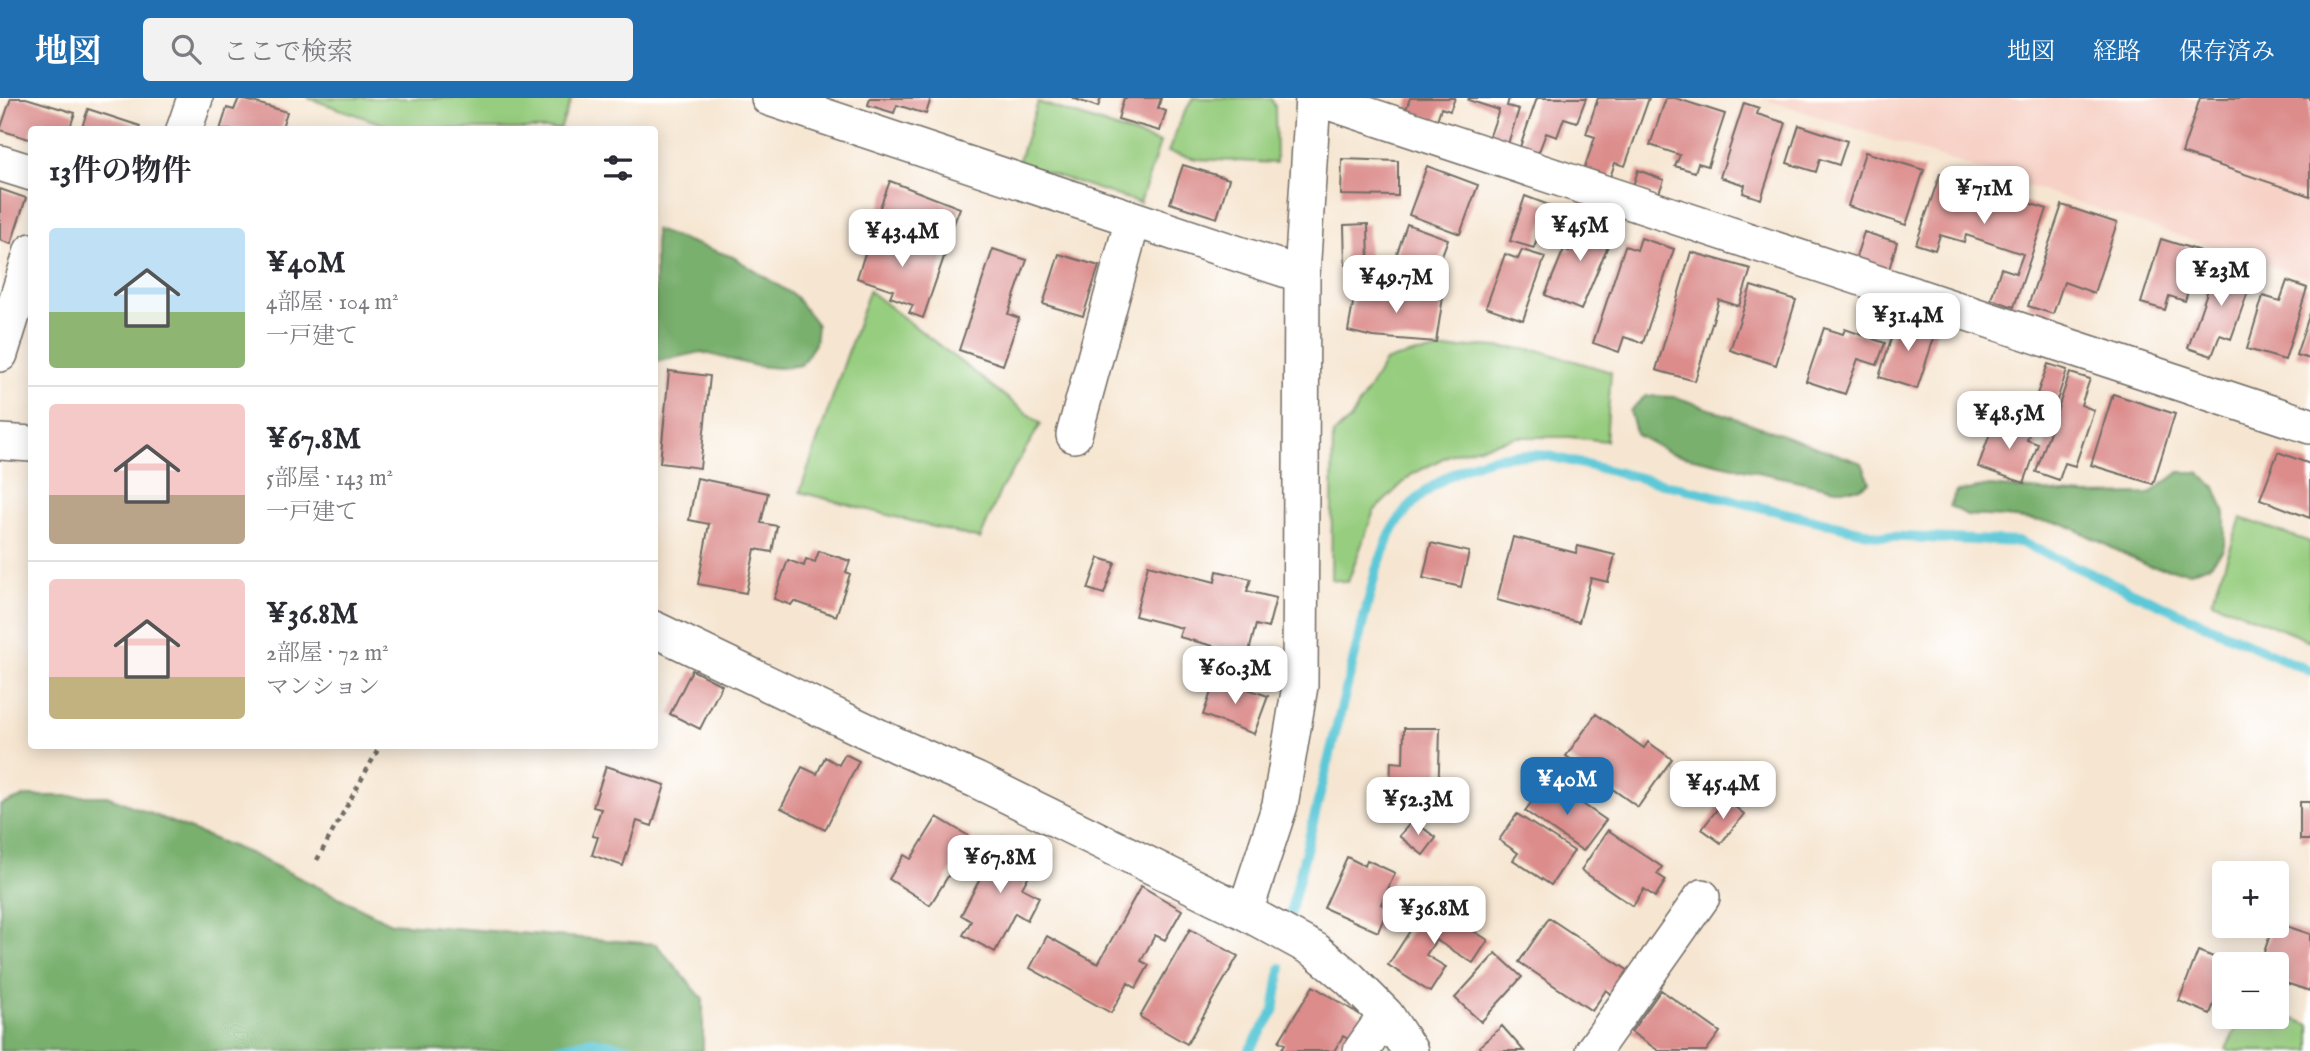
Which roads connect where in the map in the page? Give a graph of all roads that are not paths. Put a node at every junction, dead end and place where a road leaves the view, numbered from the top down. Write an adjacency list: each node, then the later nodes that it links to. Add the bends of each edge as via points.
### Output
1 (195, 98): 4 (street)
2 (769, 98): 7 (street)
3 (1315, 98): 9 (street); 11 (street)
4 (185, 126)
5 (0, 163): 6 (street)
6 (28, 172)
7 (1133, 219): 9 (street); 12 (street)
8 (28, 264): 10 (street)
9 (1302, 275): 17 (street, via 1300,686 1280,805)
10 (0, 354)
11 (2310, 426)
12 (1074, 435)
13 (0, 442): 14 (street)
14 (28, 444)
15 (658, 631): 17 (street, via 976,779)
16 (1702, 897): 21 (street)
17 (1245, 912): 18 (street, via 1315,950)
18 (1386, 1015): 19 (street); 20 (street)
19 (1361, 1051)
20 (1410, 1051)
21 (1593, 1051)

